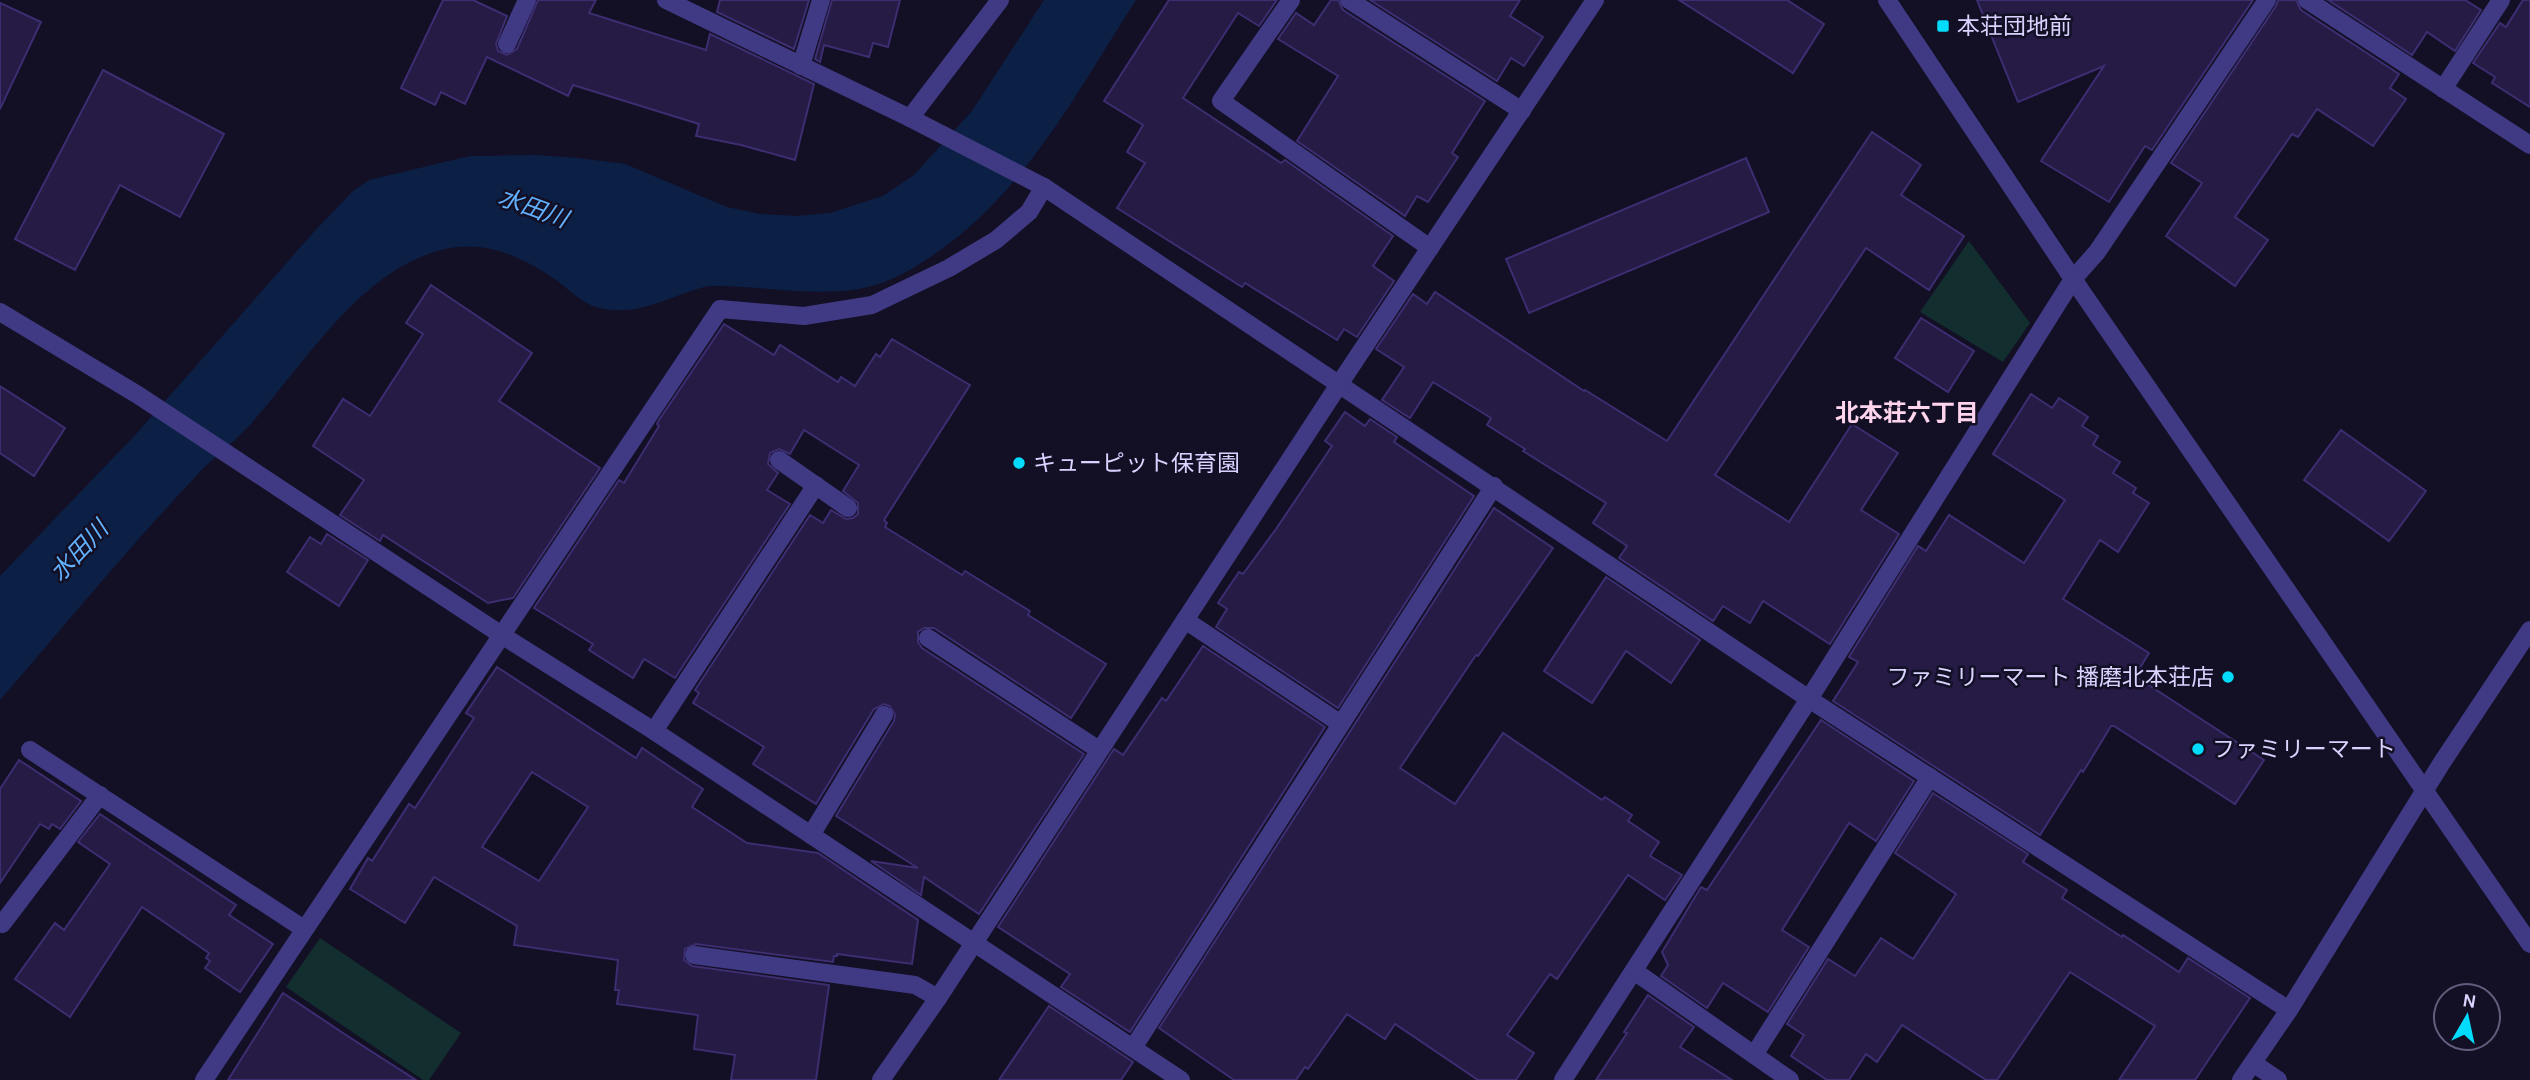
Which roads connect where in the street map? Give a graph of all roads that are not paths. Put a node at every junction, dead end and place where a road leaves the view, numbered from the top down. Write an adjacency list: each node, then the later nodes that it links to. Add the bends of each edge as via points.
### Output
1 (527, 0): 12 (street)
2 (666, 0): 13 (street)
3 (821, 0): 13 (street)
4 (1000, 0): 16 (street)
5 (1291, 0): 19 (street, via 1221,101)
6 (1349, 0): 15 (street)
7 (1595, 0): 15 (street)
8 (1887, 0): 20 (street)
9 (2267, 0): 20 (street, via 2097,252)
10 (2307, 0): 14 (street)
11 (2501, 0): 14 (street)
12 (507, 44)
13 (802, 66): 16 (street)
14 (2443, 89): 17 (street)
15 (1522, 111): 19 (street)
16 (910, 118): 18 (street)
17 (2530, 145)
18 (1044, 187): 22 (street); 29 (street, via 1029,212 996,240 872,305 804,316 720,309)
19 (1430, 248): 22 (street)
20 (2073, 279): 31 (street); 38 (street)
21 (0, 312): 29 (street, via 138,395)
22 (1340, 383): 25 (street); 27 (street)
23 (779, 460): 24 (street)
24 (816, 485): 26 (street); 34 (street)
25 (1494, 486): 31 (street); 33 (street)
26 (848, 508)
27 (1185, 620): 33 (street); 36 (street)
28 (2530, 630): 38 (street)
29 (500, 634): 34 (street); 42 (street)
30 (928, 638): 36 (street)
31 (1809, 699): 37 (street); 46 (street)
32 (884, 715): 40 (street)
33 (1341, 724): 49 (street)
34 (654, 732): 40 (street)
35 (30, 750): 39 (street)
36 (1099, 750): 43 (street)
37 (1930, 777): 48 (street); 50 (street)
38 (2425, 792): 44 (street); 48 (street)
39 (100, 795): 41 (street); 42 (street)
40 (811, 835): 43 (street)
41 (2, 924)
42 (304, 929): 52 (street)
43 (974, 942): 47 (street); 49 (street)
44 (2530, 944)
45 (694, 956): 47 (street, via 915,985)
46 (1634, 971): 50 (street); 55 (street)
47 (938, 998): 53 (street)
48 (2289, 1010): 51 (street)
49 (1133, 1048): 54 (street)
50 (1754, 1055): 56 (street)
51 (2253, 1063): 57 (street); 58 (street)
52 (204, 1080)
53 (881, 1080)
54 (1181, 1080)
55 (1563, 1080)
56 (1790, 1080)
57 (2241, 1080)
58 (2278, 1080)

